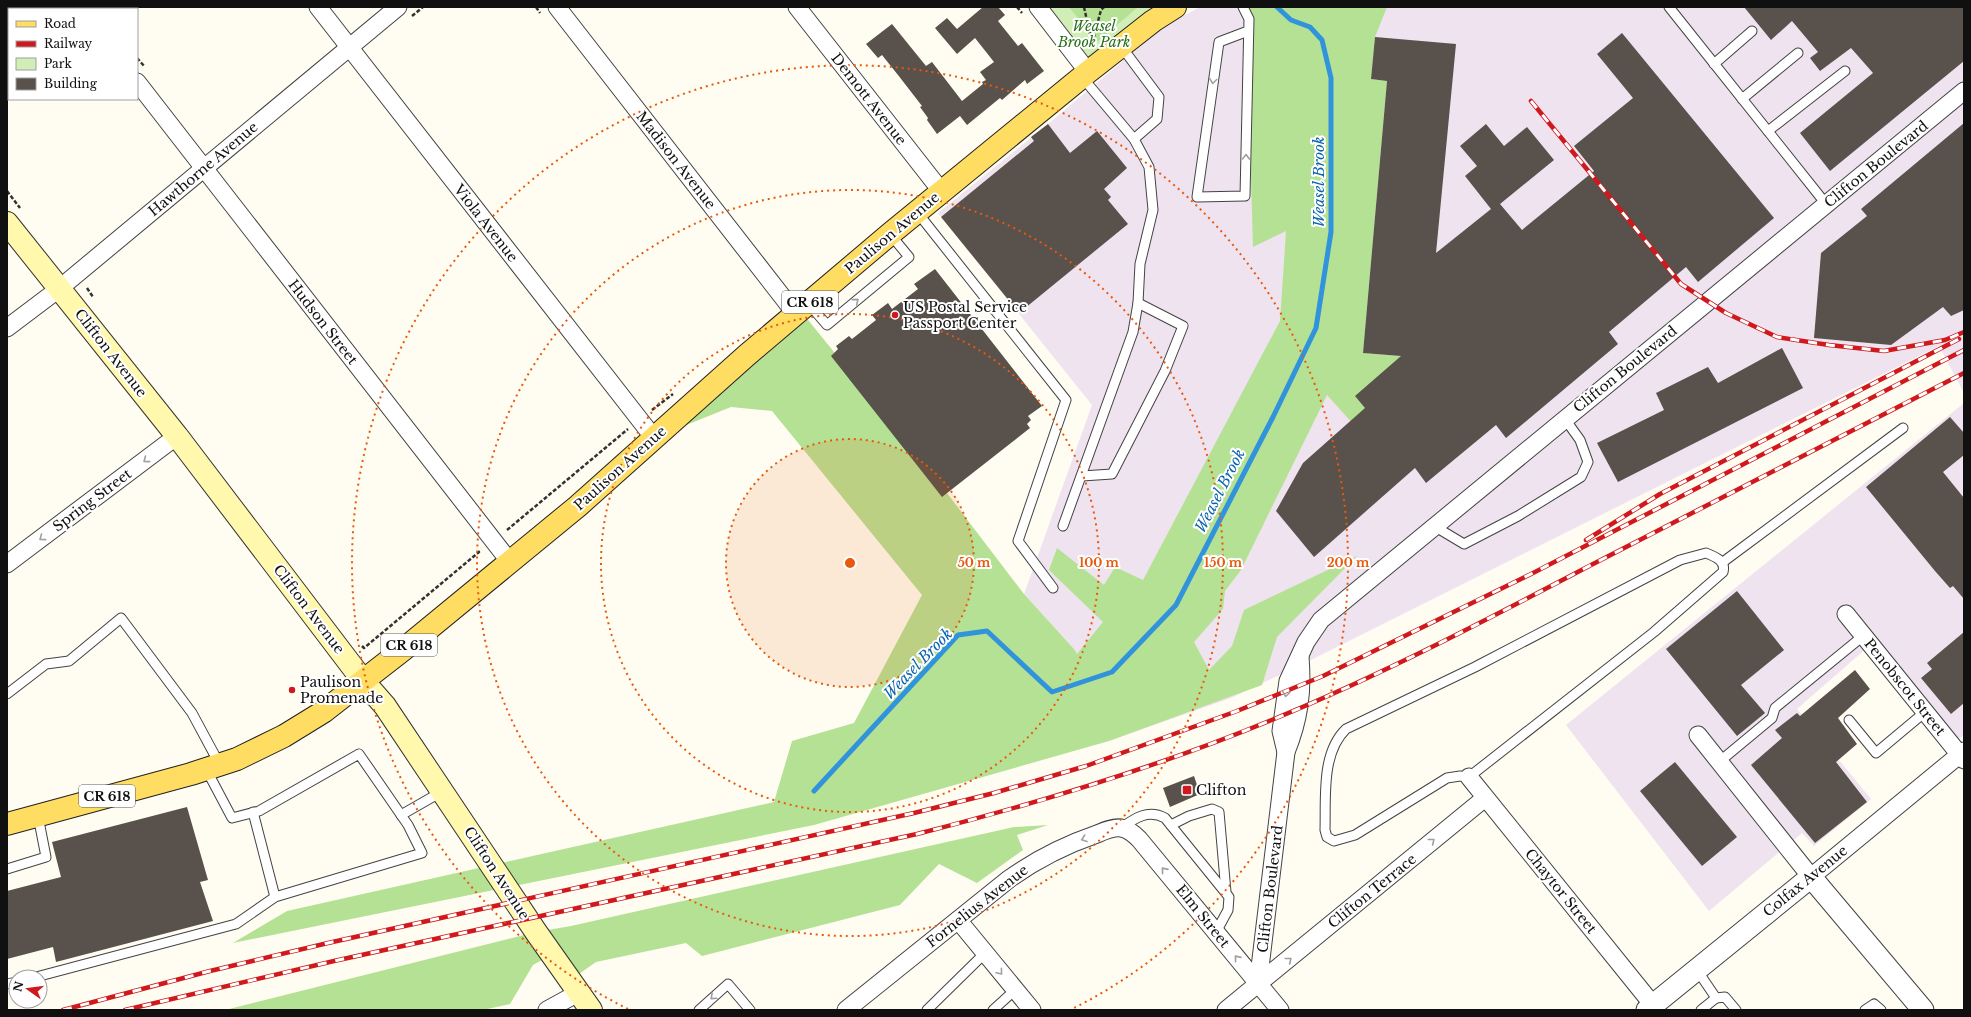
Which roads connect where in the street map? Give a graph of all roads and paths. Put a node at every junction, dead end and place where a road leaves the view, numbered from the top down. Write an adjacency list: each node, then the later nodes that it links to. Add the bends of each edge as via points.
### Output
1 (318, 7): 19 (street, Viola Avenue)
2 (423, 7): 12 (path)
3 (557, 7): 40 (street, Madison Avenue)
4 (797, 7): 31 (street, Demott Avenue)
5 (1017, 7): 13 (path)
6 (1038, 7): 23 (street)
7 (1084, 7): 8 (path, via 1092,44)
8 (1104, 7)
9 (1175, 7): 18 (main road, Paulison Avenue / CR 618)
10 (1243, 7): 14 (lane, via 1248,19)
11 (1669, 7): 21 (lane)
12 (402, 14): 19 (street, Hawthorne Avenue)
13 (1027, 20)
14 (1248, 31): 14 (lane, one-way to 14, via 1219,42 1197,197 1245,196)
15 (1752, 31): 21 (lane)
16 (1087, 42): 17 (path, via 1092,48)
17 (1097, 44)
18 (1121, 46): 23 (main road, Paulison Avenue / CR 618); 28 (lane, via 1159,97 1157,119)
19 (348, 47): 29 (street, Hawthorne Avenue); 48 (street, Viola Avenue)
20 (1798, 53): 26 (lane)
21 (1714, 64): 26 (lane)
22 (1845, 71): 27 (lane)
23 (1085, 74): 28 (lane); 31 (main road, Paulison Avenue / CR 618)
24 (138, 83): 29 (street, Hudson Street)
25 (1964, 92): 32 (street, Clifton Boulevard)
26 (1742, 99): 27 (lane)
27 (1768, 131): 32 (lane)
28 (1134, 139): 39 (lane, via 1149,167 1153,210 1140,264)
29 (204, 169): 37 (street, Hawthorne Avenue); 54 (street, Hudson Street)
30 (7, 191): 34 (path)
31 (942, 192): 33 (main road, Paulison Avenue / CR 618)
32 (1826, 204): 44 (street, Clifton Boulevard)
33 (917, 212): 35 (main road, Paulison Avenue / CR 618); 57 (lane, via 1066,400 1018,541)
34 (14, 216): 37 (main road, Clifton Avenue)
35 (890, 234): 40 (main road, Paulison Avenue / CR 618); 40 (lane, one-way to 35, via 826,325 909,257)
36 (92, 284): 38 (path, via 86,289)
37 (60, 288): 41 (street, Hawthorne Avenue); 47 (main road, Clifton Avenue)
38 (96, 301)
39 (1138, 303): 49 (lane, via 1133,332); 49 (lane, via 1183,326 1165,371 1112,474)
40 (802, 308): 48 (main road, Paulison Avenue / CR 618)
41 (7, 328)
42 (676, 390): 43 (path, via 652,410)
43 (647, 404)
44 (1565, 419): 52 (street, Clifton Boulevard); 52 (lane, via 1580,440 1588,462 1581,477 1518,516 1464,544)
45 (624, 422): 50 (path, via 629,429 507,531)
46 (1903, 428): 55 (lane)
47 (177, 436): 56 (street, Spring Street, one-way to 56); 61 (main road, Clifton Avenue)
48 (654, 438): 54 (main road, Paulison Avenue / CR 618)
49 (1082, 476): 51 (lane)
50 (502, 525)
51 (1063, 526)
52 (1434, 526): 87 (street, Clifton Boulevard, via 1321,620 1306,642 1288,681 1281,731 1286,752)
53 (474, 546): 60 (path, via 479,552 364,648)
54 (510, 562): 61 (main road, Paulison Avenue / CR 618)
55 (1722, 562): 69 (lane, via 1725,566 1723,572 1654,632); 69 (lane, via 1706,552 1680,560 1475,667 1346,729 1338,736 1334,745 1328,770 1325,830 1327,837 1334,841 1355,835 1447,778)
56 (7, 564)
57 (1053, 588)
58 (1846, 614): 59 (street, Penobscot Street)
59 (1864, 636): 63 (street, Penobscot Street); 67 (lane, via 1775,708 1772,718)
60 (359, 642)
61 (364, 682): 68 (main road, Paulison Avenue / CR 618, via 284,736); 70 (main road, Clifton Avenue, via 385,706)
62 (7, 694): 68 (lane, via 46,664 69,661 122,618 192,713)
63 (1925, 712): 64 (lane, via 1876,753); 66 (street, Penobscot Street)
64 (1849, 720)
65 (1698, 735): 67 (street)
66 (1962, 755): 79 (street, Colfax Avenue)
67 (1719, 762): 79 (street)
68 (213, 767): 72 (lane, via 232,818); 73 (main road, Paulison Avenue / CR 618)
69 (1468, 777): 71 (street, Chaytor Street)
70 (443, 791): 74 (lane); 89 (main road, Clifton Avenue)
71 (1485, 798): 87 (street, Clifton Terrace, one-way to 71); 91 (street, Chaytor Street)
72 (254, 812): 74 (lane, via 359,754); 81 (lane)
73 (38, 814): 75 (main road, Paulison Avenue / CR 618); 78 (lane, via 46,857)
74 (401, 815): 81 (lane, via 422,853)
75 (7, 824)
76 (1171, 825): 77 (lane, via 1160,815 1146,814 1137,816); 80 (lane); 80 (lane, via 1212,809 1219,812)
77 (1121, 828): 82 (street, Fornelius Avenue, one-way to 82, via 1056,849 1033,862); 83 (street, Elm Street, one-way to 77, via 1139,839 1130,831)
78 (7, 869)
79 (1810, 877): 85 (street, Colfax Avenue); 94 (street)
80 (1226, 892): 83 (lane, via 1229,897 1228,910)
81 (275, 897): 86 (lane, via 236,924)
82 (958, 920): 84 (street); 99 (street, Fornelius Avenue)
83 (1216, 932): 87 (street, Elm Street, one-way to 83)
84 (984, 953): 88 (street, one-way to 88); 100 (lane)
85 (1697, 970): 90 (lane); 91 (street, Colfax Avenue)
86 (48, 974)
87 (1258, 984): 102 (street); 103 (street, Elm Street)
88 (1015, 990): 93 (lane); 101 (street)
89 (578, 993): 95 (street); 96 (main road, Clifton Avenue)
90 (1716, 998): 104 (lane); 105 (lane, via 1725,997)
91 (1650, 1007)
92 (1877, 1007): 106 (lane)
93 (998, 1008)
94 (1917, 1008)
95 (547, 1010)
96 (591, 1010)
97 (699, 1010): 98 (lane, one-way to 97, via 728,984)
98 (750, 1010)
99 (846, 1010)
100 (927, 1010)
101 (1032, 1010)
102 (1226, 1010)
103 (1280, 1010)
104 (1701, 1010)
105 (1736, 1010)
106 (1865, 1010)

